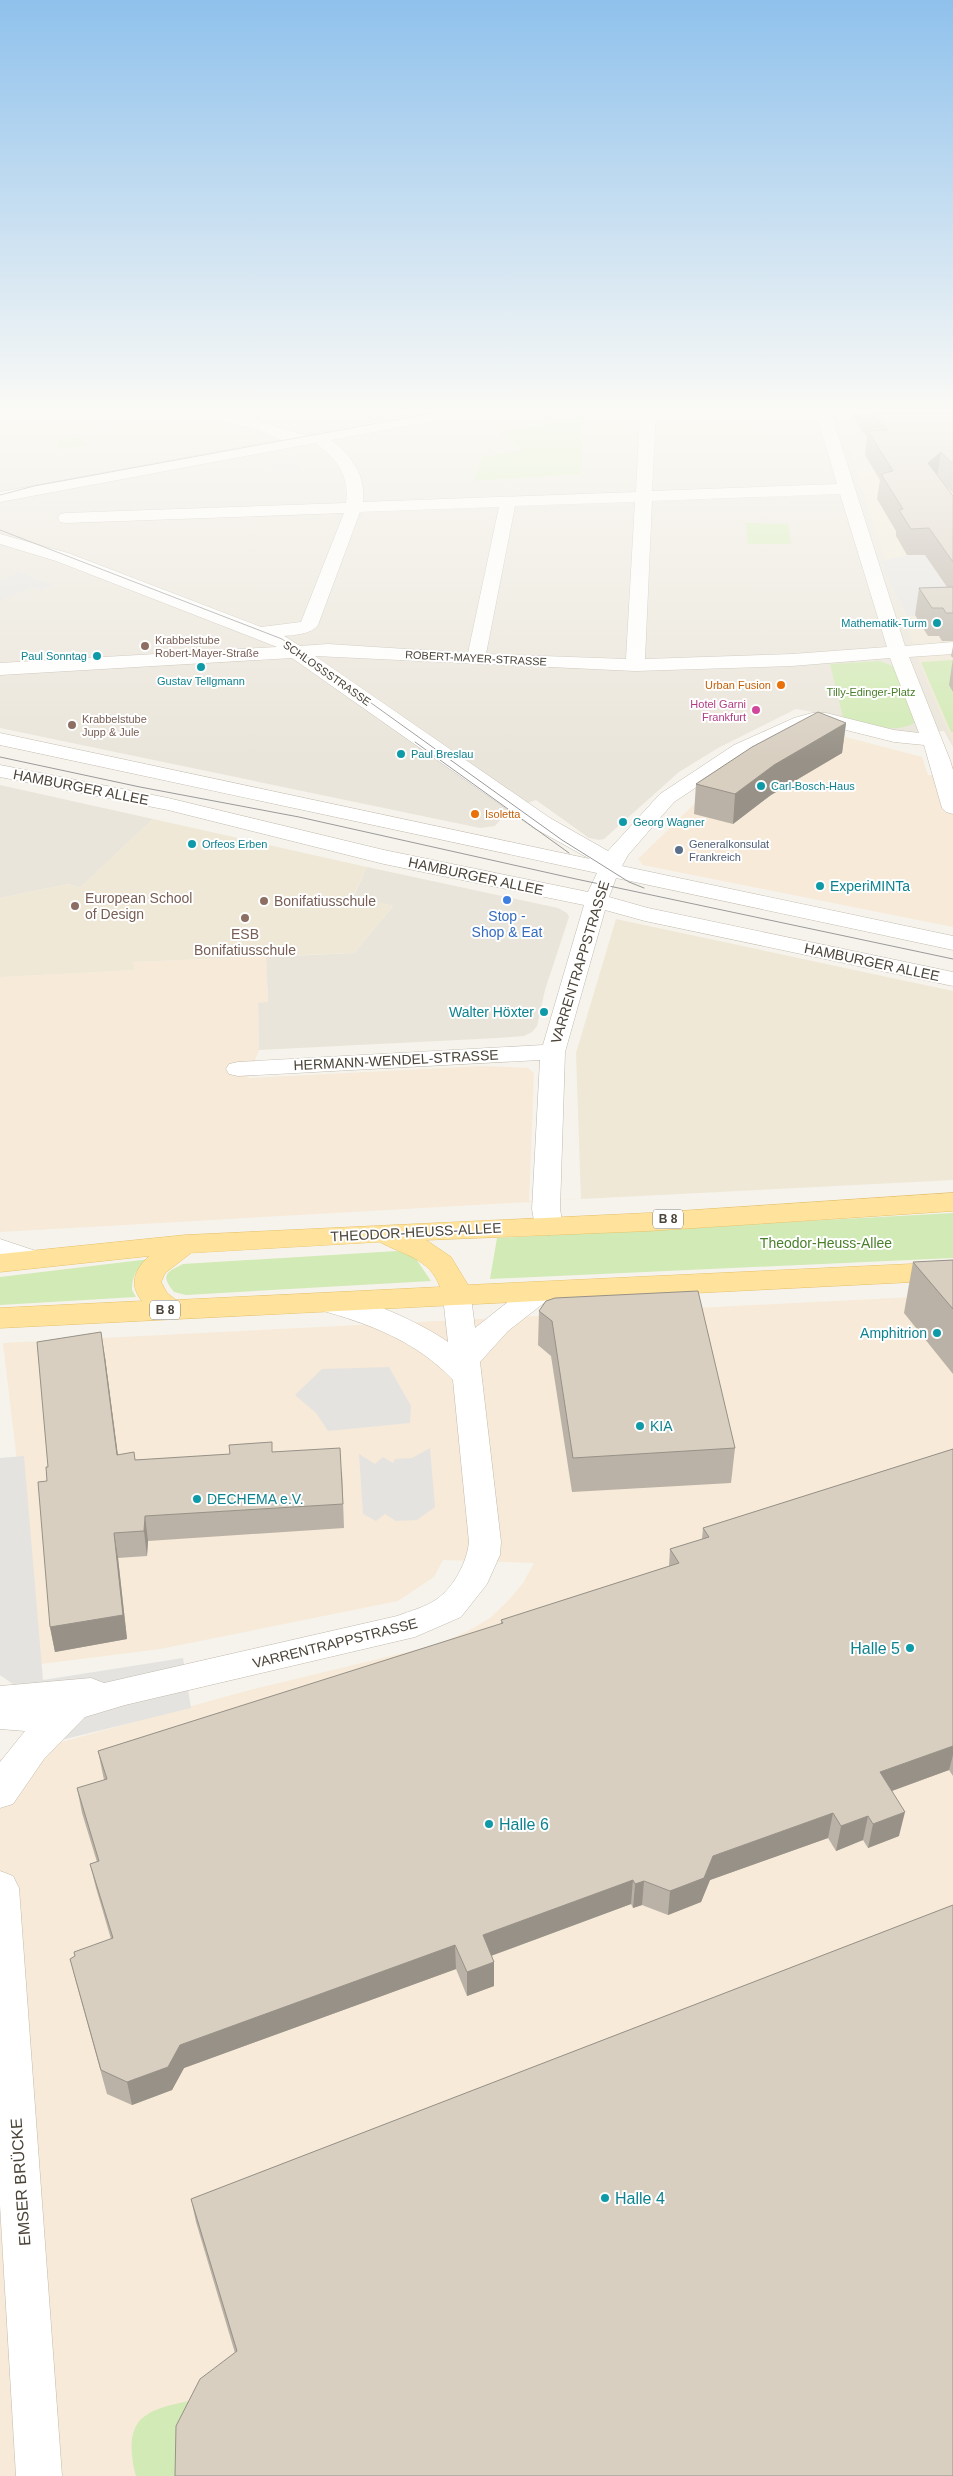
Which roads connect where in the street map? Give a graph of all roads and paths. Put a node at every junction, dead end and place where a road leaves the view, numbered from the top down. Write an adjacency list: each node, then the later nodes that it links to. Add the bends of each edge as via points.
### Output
1 (9, 529): 7 (street, SCHLOSSSTRASSE, via 35,539)
2 (346, 529): 8 (street, via 309,625 297,630)
3 (504, 529): 12 (street)
4 (641, 529): 13 (street)
5 (860, 529): 10 (street)
6 (0, 539): 7 (street, SCHLOSSSTRASSE)
7 (62, 557): 8 (street, SCHLOSSSTRASSE)
8 (259, 632): 11 (street, SCHLOSSSTRASSE)
9 (953, 648): 10 (street, ROBERT-MAYER-STRASSE)
10 (897, 651): 13 (street, ROBERT-MAYER-STRASSE, via 792,660); 16 (street)
11 (298, 653): 12 (street, ROBERT-MAYER-STRASSE, via 353,650); 14 (street, ROBERT-MAYER-STRASSE); 19 (street, SCHLOSSSTRASSE)
12 (476, 659): 13 (street, ROBERT-MAYER-STRASSE)
13 (635, 665)
14 (0, 669)
15 (0, 739): 22 (street)
16 (932, 740): 17 (street); 24 (street, VARRENTRAPPSTRASSE, via 901,737 826,719 800,722 742,749 667,798)
17 (946, 761): 20 (street)
18 (0, 771): 24 (street, HAMBURGER ALLEE, via 168,804 384,857)
19 (517, 806): 21 (street, SCHLOSSSTRASSE); 22 (street, via 517,825 508,832 492,839)
20 (953, 808)
21 (542, 823): 23 (street, SCHLOSSSTRASSE); 24 (street, SCHLOSSSTRASSE)
22 (469, 840): 23 (street)
23 (586, 865): 24 (street, SCHLOSSSTRASSE)
24 (605, 879): 25 (street, HAMBURGER ALLEE, via 660,881); 26 (street, HAMBURGER ALLEE, via 646,914); 27 (street, VARRENTRAPPSTRASSE)
25 (953, 943)
26 (953, 979)
27 (553, 1052): 28 (street, HERMANN-WENDEL-STRASSE); 30 (street, VARRENTRAPPSTRASSE, via 546,1209)
28 (238, 1069)
29 (953, 1202): 30 (main road, THEODOR-HEUSS-ALLEE / B 8)
30 (549, 1226): 31 (main road, THEODOR-HEUSS-ALLEE / B 8)
31 (383, 1234): 32 (main road, THEODOR-HEUSS-ALLEE / B 8); 38 (main road, via 412,1244 434,1257 449,1273)
32 (186, 1243): 34 (main road, THEODOR-HEUSS-ALLEE / B 8); 40 (main road, via 161,1259 147,1276 151,1295)
33 (0, 1248): 34 (street)
34 (29, 1260): 35 (main road, THEODOR-HEUSS-ALLEE / B 8)
35 (0, 1263)
36 (953, 1271): 37 (main road, B 8)
37 (539, 1292): 38 (main road, B 8); 42 (street, via 485,1335 473,1348)
38 (457, 1297): 39 (main road, B 8); 42 (street, VARRENTRAPPSTRASSE)
39 (330, 1303): 40 (main road, B 8); 42 (street, via 373,1314 404,1328)
40 (171, 1310): 41 (main road, B 8)
41 (0, 1318)
42 (466, 1369): 43 (street, VARRENTRAPPSTRASSE, via 485,1542 484,1555 475,1575 449,1608 403,1628)
43 (125, 1690): 44 (street, VARRENTRAPPSTRASSE); 45 (street, VARRENTRAPPSTRASSE)
44 (0, 1700)
45 (74, 1708): 46 (street, VARRENTRAPPSTRASSE, via 34,1717); 47 (street, VARRENTRAPPSTRASSE, via 30,1748)
46 (0, 1715)
47 (0, 1793)
48 (0, 1888): 49 (street, EMSER BRÜCKE)
49 (39, 2476)

